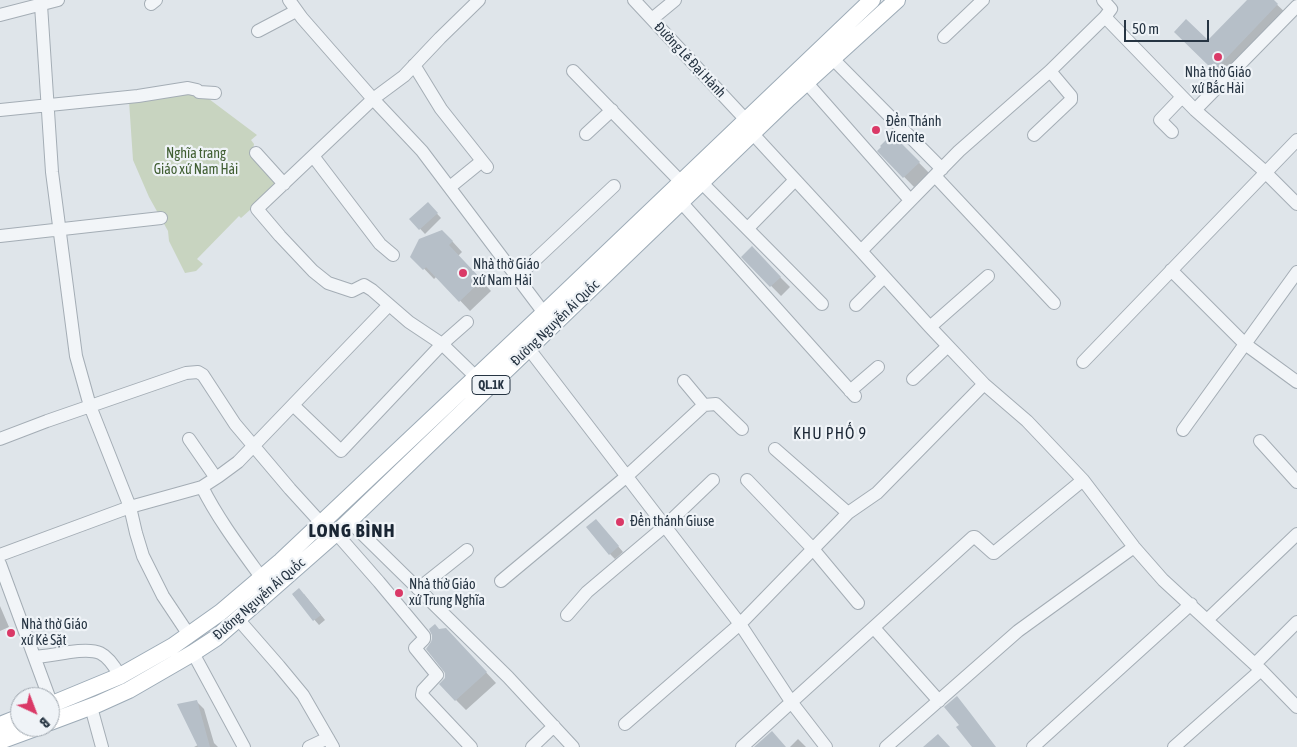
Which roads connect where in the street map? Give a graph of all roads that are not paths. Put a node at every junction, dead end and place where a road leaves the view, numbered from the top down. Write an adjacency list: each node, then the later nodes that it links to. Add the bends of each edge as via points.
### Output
1 (58, 0): 9 (street)
2 (478, 0): 18 (street)
3 (634, 0): 14 (street, Đường Lê Đại Hành)
4 (675, 0): 14 (street)
5 (872, 0): 29 (main road, Đường Nguyễn Ái Quốc / QL.1K)
6 (897, 0): 17 (main road, Đường Nguyễn Ái Quốc / QL.1K)
7 (983, 0): 16 (street)
8 (1103, 0): 13 (street, via 1111,9)
9 (41, 5): 12 (street); 25 (street)
10 (293, 5): 15 (street); 24 (street)
11 (1297, 6): 28 (street)
12 (0, 15)
13 (1105, 17): 20 (street); 23 (street)
14 (652, 19): 29 (street, Đường Lê Đại Hành)
15 (258, 31)
16 (944, 37)
17 (832, 58): 21 (main road, Đường Nguyễn Ái Quốc / QL.1K); 36 (street)
18 (414, 66): 24 (street); 43 (street, via 441,109 485,164)
19 (573, 71): 27 (street)
20 (1050, 71): 32 (street, via 1071,100); 36 (street)
21 (806, 82): 29 (main road, Đường Nguyễn Ái Quốc / QL.1K); 44 (street)
22 (216, 93): 25 (street, via 188,88)
23 (1182, 97): 28 (street); 30 (street, via 1160,120)
24 (373, 99): 35 (street); 43 (street, via 422,151)
25 (47, 106): 26 (street); 49 (street)
26 (0, 110)
27 (612, 110): 31 (street); 39 (street)
28 (1195, 110): 37 (street)
29 (749, 127): 38 (street, Đường Lê Đại Hành); 39 (main road, Đường Nguyễn Ái Quốc / QL.1K); 40 (main road, Đường Nguyễn Ái Quốc / QL.1K)
30 (1172, 132)
31 (586, 134)
32 (1034, 135)
33 (1297, 140): 37 (street)
34 (256, 153): 41 (street)
35 (313, 156): 41 (street); 52 (street, via 380,244)
36 (938, 172): 44 (street); 58 (street)
37 (1265, 172): 46 (street); 53 (street)
38 (796, 180): 48 (street); 51 (street, Đường Lê Đại Hành)
39 (681, 182): 62 (main road, Đường Nguyễn Ái Quốc / QL.1K)
40 (702, 183): 45 (main road, Đường Nguyễn Ái Quốc / QL.1K); 48 (street)
41 (284, 184): 60 (street, via 257,209 280,236 328,284 352,291 364,285)
42 (614, 186): 56 (street)
43 (450, 187): 56 (street)
44 (910, 200): 51 (street)
45 (681, 202): 68 (main road, Đường Nguyễn Ái Quốc / QL.1K); 70 (street, via 853,394)
46 (1297, 204)
47 (161, 218): 49 (street)
48 (748, 228): 59 (street)
49 (60, 229): 50 (street); 78 (street, via 76,356)
50 (0, 236)
51 (861, 251): 57 (street, Đường Lê Đại Hành)
52 (393, 255)
53 (1171, 270): 66 (street); 69 (street)
54 (1297, 272): 66 (street)
55 (988, 276): 64 (street)
56 (517, 277): 62 (street)
57 (884, 277): 61 (street); 64 (street, Đường Lê Đại Hành)
58 (1054, 303)
59 (822, 304)
60 (389, 305): 65 (street); 76 (street)
61 (856, 305)
62 (544, 313): 71 (main road, Đường Nguyễn Ái Quốc / QL.1K)
63 (467, 322): 65 (street)
64 (930, 327): 67 (street, Đường Lê Đại Hành)
65 (442, 344): 71 (street); 76 (street, via 341,451)
66 (1245, 344): 74 (street); 80 (street)
67 (948, 346): 72 (street); 75 (street, Đường Lê Đại Hành)
68 (529, 349): 86 (street); 96 (main road, Đường Nguyễn Ái Quốc / QL.1K)
69 (1083, 362)
70 (878, 368)
71 (476, 376): 94 (main road, Đường Nguyễn Ái Quốc / QL.1K)
72 (913, 379)
73 (684, 381): 77 (street)
74 (1297, 382)
75 (984, 384): 90 (street, Đường Lê Đại Hành, via 1027,421); 95 (street, via 877,493)
76 (293, 405): 84 (street)
77 (704, 405): 79 (street, via 716,404); 86 (street)
78 (90, 406): 81 (street); 84 (street, via 186,373 198,372); 93 (street)
79 (742, 429)
80 (1184, 430)
81 (0, 439)
82 (189, 439): 87 (street)
83 (1260, 440): 91 (street)
84 (254, 445): 87 (street); 97 (street)
85 (775, 449): 95 (street)
86 (627, 476): 98 (street); 107 (street)
87 (216, 478): 92 (street)
88 (713, 480): 98 (street)
89 (747, 480): 102 (street)
90 (1083, 480): 101 (street, Đường Lê Đại Hành); 116 (street, via 994,553 973,537)
91 (1297, 482)
92 (202, 487): 93 (street); 106 (street, via 217,515)
93 (130, 507): 104 (street); 117 (street, via 143,556)
94 (336, 508): 96 (main road); 97 (main road, Đường Nguyễn Ái Quốc / QL.1K)
95 (848, 513): 102 (street)
96 (349, 521): 99 (main road, Đường Nguyễn Ái Quốc / QL.1K); 108 (street)
97 (321, 523): 106 (main road, Đường Nguyễn Ái Quốc / QL.1K)
98 (665, 526): 111 (street, via 587,592); 115 (street)
99 (336, 533): 112 (main road, Đường Nguyễn Ái Quốc / QL.1K); 135 (street, via 424,636 415,648 438,675 422,695)
100 (1297, 534): 113 (street)
101 (1134, 547): 110 (street, Đường Lê Đại Hành, via 1163,580); 124 (street, via 1018,631)
102 (812, 549): 109 (street); 115 (street)
103 (466, 550): 108 (street)
104 (0, 554)
105 (0, 564): 119 (street)
106 (261, 578): 117 (main road, Đường Nguyễn Ái Quốc / QL.1K)
107 (501, 581)
108 (418, 589): 130 (street)
109 (858, 603)
110 (1191, 604): 113 (street, Đường Lê Đại Hành); 141 (street)
111 (567, 614)
112 (238, 619): 118 (main road, Đường Nguyễn Ái Quốc / QL.1K); 131 (street, via 303,695)
113 (1207, 620): 120 (street, Đường Lê Đại Hành)
114 (1297, 622): 120 (street)
115 (740, 624): 125 (street); 129 (street)
116 (874, 628): 124 (street); 125 (street)
117 (189, 635): 121 (main road, Đường Nguyễn Ái Quốc / QL.1K)
118 (193, 653): 126 (main road, Đường Nguyễn Ái Quốc / QL.1K, via 130,690); 133 (street)
119 (35, 657): 121 (street, via 88,649 97,651 113,663); 122 (street)
120 (1258, 667): 127 (street, Đường Lê Đại Hành); 142 (street)
121 (120, 676): 123 (main road, Đường Nguyễn Ái Quốc / QL.1K)
122 (45, 687)
123 (60, 697)
124 (939, 701): 140 (street)
125 (792, 703): 138 (street); 139 (street)
126 (91, 707): 128 (main road, Đường Nguyễn Ái Quốc / QL.1K); 132 (street)
127 (1297, 707)
128 (60, 718)
129 (625, 724)
130 (554, 726): 136 (street); 137 (street)
131 (331, 743): 134 (street)
132 (102, 747)
133 (244, 747)
134 (309, 747)
135 (471, 747)
136 (532, 747)
137 (573, 747)
138 (742, 747)
139 (826, 747)
140 (886, 747)
141 (1033, 747)
142 (1174, 747)

